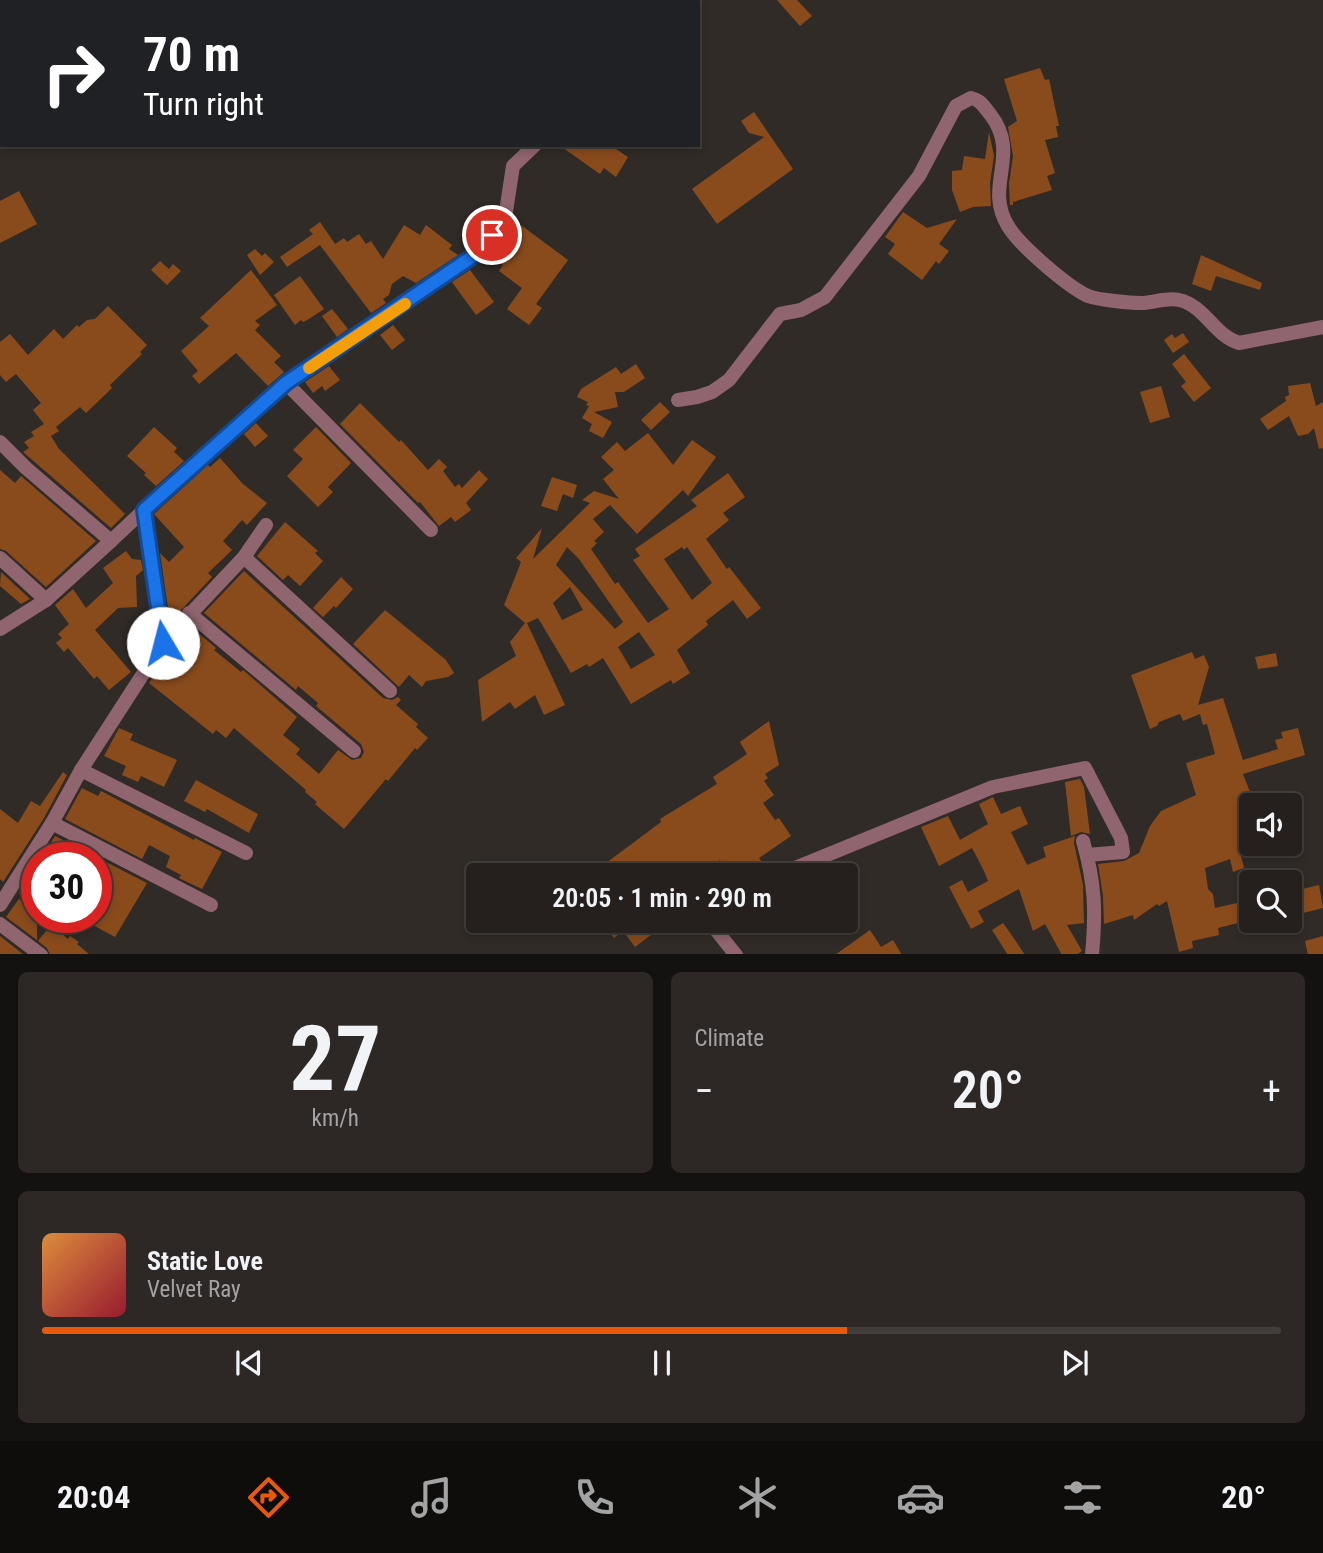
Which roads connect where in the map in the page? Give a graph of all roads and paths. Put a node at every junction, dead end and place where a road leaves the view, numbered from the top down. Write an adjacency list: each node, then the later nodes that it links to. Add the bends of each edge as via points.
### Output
1 (533, 147): 3 (street, via 513,166 505,218 479,252)
2 (1323, 327): 4 (street, via 1238,342 1228,340 1202,313 1179,300 1141,303 1089,297 1043,264 1008,226 998,196 1005,160 1003,136 979,100 971,98 956,106 919,176 825,297 801,310 780,314 729,380 712,392)
3 (286, 383): 6 (street); 8 (street)
4 (678, 400)
5 (0, 442): 9 (street)
6 (144, 510): 9 (street); 15 (street)
7 (266, 525): 10 (street)
8 (430, 530)
9 (111, 541): 12 (street)
10 (244, 557): 13 (street); 16 (street)
11 (0, 558): 12 (street)
12 (46, 600): 14 (street)
13 (189, 613): 15 (street); 17 (street)
14 (0, 629)
15 (163, 643): 18 (street)
16 (390, 691)
17 (354, 751)
18 (81, 770): 19 (street); 20 (street)
19 (52, 823): 22 (street); 23 (street)
20 (246, 853)
21 (807, 863): 28 (street, via 993,787 1085,768 1121,838 1123,852 1085,848 1093,879)
22 (0, 905)
23 (211, 905)
24 (0, 924): 26 (street)
25 (719, 933): 27 (street)
26 (41, 954)
27 (736, 954)
28 (1092, 954)

